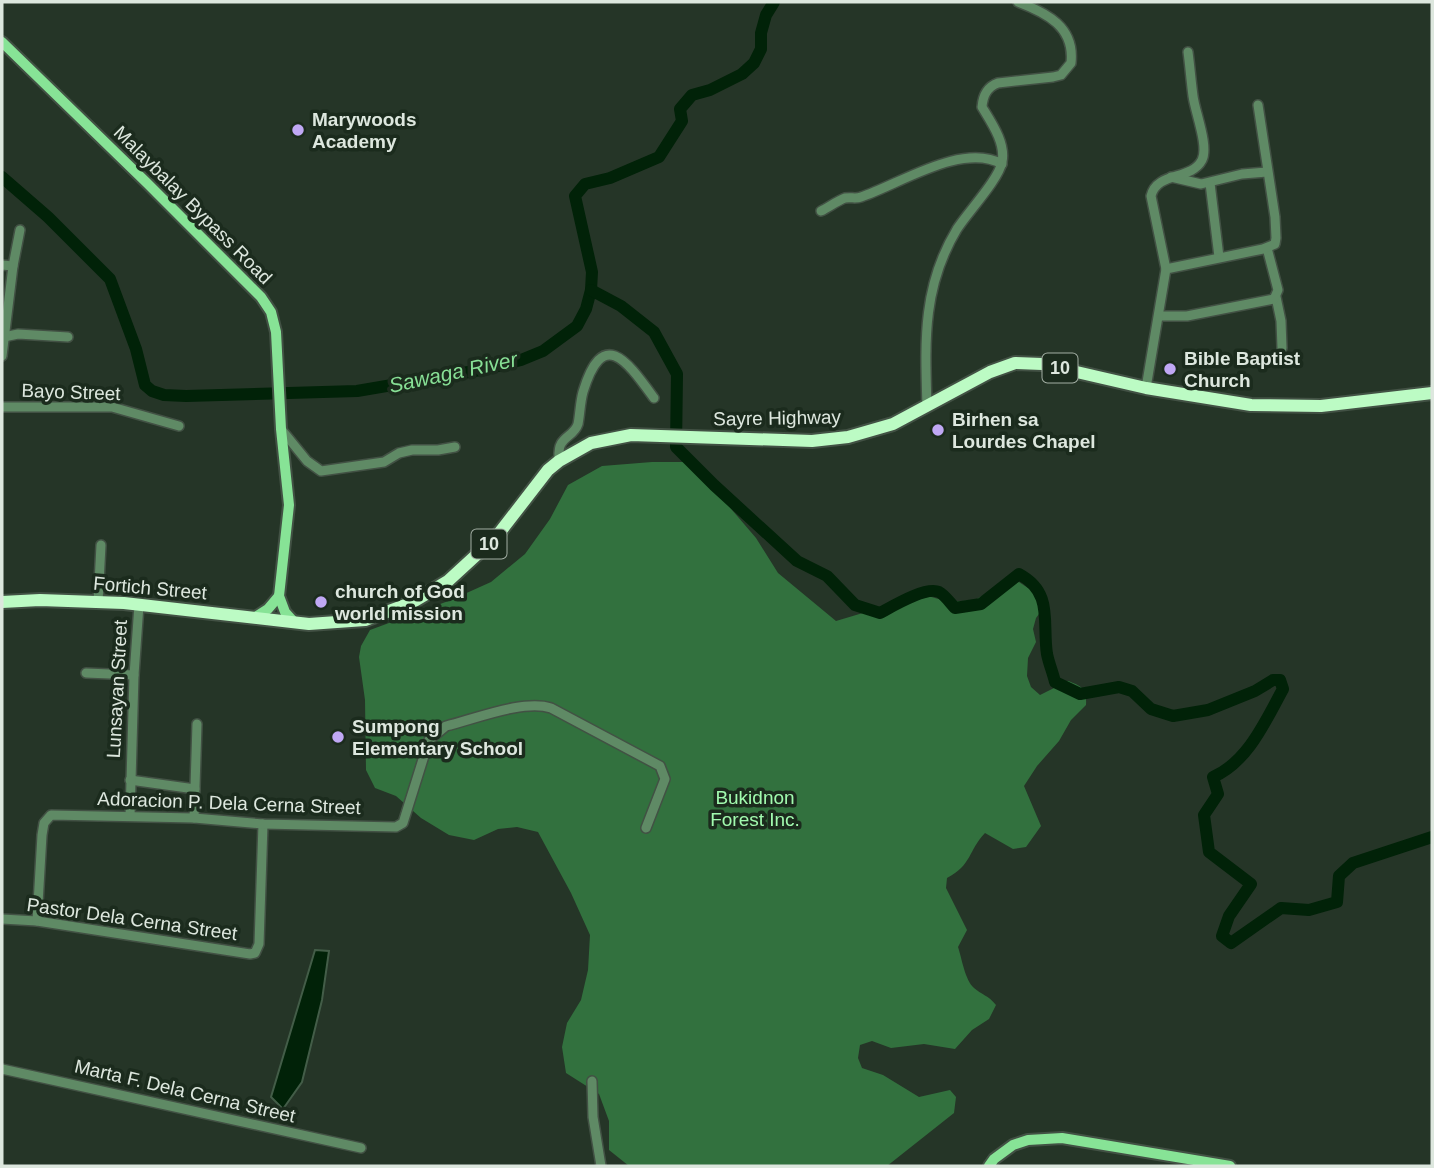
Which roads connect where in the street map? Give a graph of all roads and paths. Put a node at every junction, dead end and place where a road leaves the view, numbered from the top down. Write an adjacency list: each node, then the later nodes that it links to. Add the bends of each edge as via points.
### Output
1 (1018, 2): 5 (street, via 1057,21 1066,33 1072,56 1061,75 998,83 986,92 982,107 998,136)
2 (2, 42): 27 (main road, Malaybalay Bypass Road, via 261,297 275,325)
3 (1188, 52): 7 (street, via 1203,158 1199,165)
4 (1258, 105): 6 (street)
5 (1002, 164): 9 (street, via 978,157 941,164); 26 (street, via 958,228 934,276 927,325)
6 (1267, 172): 8 (street); 11 (street, via 1276,238)
7 (1171, 177): 8 (street); 15 (street, via 1157,183 1151,196)
8 (1210, 183): 12 (street)
9 (821, 211)
10 (20, 230): 14 (street)
11 (1267, 248): 12 (street); 16 (street, via 1276,273)
12 (1219, 257): 15 (street)
13 (2, 265): 14 (street)
14 (13, 266): 18 (street)
15 (1166, 269): 17 (street)
16 (1276, 297): 17 (street, via 1187,316); 20 (street)
17 (1158, 316): 22 (street)
18 (4, 337): 19 (street); 21 (street)
19 (68, 337)
20 (1282, 348)
21 (2, 356)
22 (1146, 388): 23 (highway, Sayre Highway / 10, via 1281,407); 26 (highway, Sayre Highway / 10, via 1042,364 1016,363)
23 (1432, 393)
24 (654, 398): 30 (street, via 614,355 601,356 588,377 577,427 561,444)
25 (2, 407): 28 (street, Bayo Street, via 112,407)
26 (927, 407): 30 (highway, Sayre Highway / 10, via 881,429 848,437 812,441 618,437 591,443)
27 (281, 424): 29 (street, via 307,461 321,471 384,463 412,450); 32 (main road, Malaybalay Bypass Road, via 289,505)
28 (179, 426)
29 (454, 447)
30 (559, 461): 37 (highway, Sayre Highway / 10, via 485,549 448,581 411,603 365,620)
31 (101, 545): 34 (street)
32 (279, 596): 36 (main road); 37 (main road)
33 (2, 602): 34 (highway, Fortich Street / 10)
34 (98, 602): 35 (highway, Fortich Street / 10)
35 (139, 605): 36 (highway, Fortich Street / 10); 39 (street, Lunsayan Street)
36 (254, 618): 37 (highway, Fortich Street / 10)
37 (295, 623)
38 (86, 673): 39 (street)
39 (134, 675): 41 (street, Lunsayan Street)
40 (197, 724): 42 (street)
41 (130, 780): 42 (street); 43 (street, Lunsayan Street)
42 (195, 789): 44 (street)
43 (130, 816): 44 (street, Adoracion P. Dela Cerna Street); 48 (street, Adoracion P. Dela Cerna Street, via 48,817 41,835)
44 (194, 818): 45 (street, Adoracion P. Dela Cerna Street)
45 (263, 824): 46 (street, Adoracion P. Dela Cerna Street, via 401,825 429,740 437,732 446,726 540,705 660,766 665,779); 48 (street, Pastor Dela Cerna Street, via 257,951 250,954)
46 (646, 828)
47 (2, 919): 48 (street, Pastor Dela Cerna Street)
48 (37, 921)
49 (2, 1069): 51 (street, Marta F. Dela Cerna Street)
50 (592, 1081): 53 (street)
51 (361, 1148)
52 (1198, 1164): 54 (main road, via 1082,1140 1041,1138 1013,1145); 55 (main road)
53 (601, 1166)
54 (989, 1166)
55 (1230, 1166)

